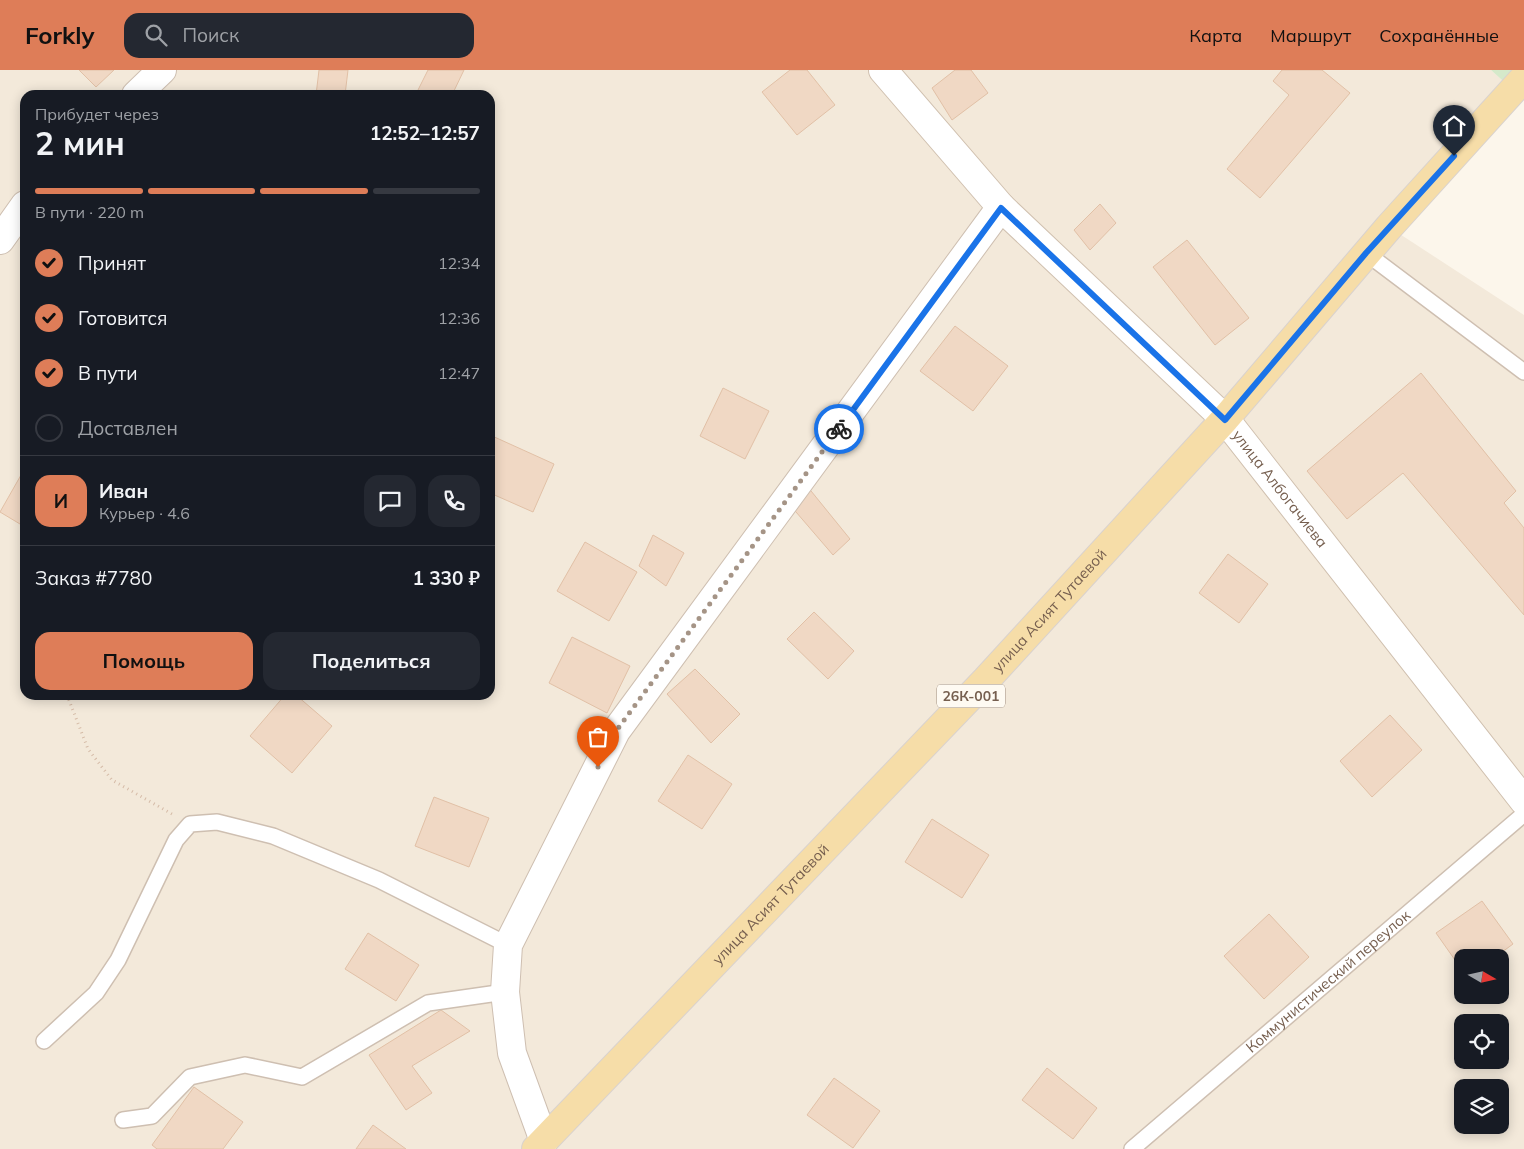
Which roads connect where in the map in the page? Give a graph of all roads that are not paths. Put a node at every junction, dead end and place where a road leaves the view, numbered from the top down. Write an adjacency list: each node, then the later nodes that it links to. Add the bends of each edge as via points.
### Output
1 (162, 70): 4 (street)
2 (883, 70): 5 (street, улица Албогачиева)
3 (1524, 78): 8 (main road, улица Асият Тутаевой / 26К-001)
4 (141, 90)
5 (1001, 208): 10 (street, улица Албогачиева); 13 (street, via 616,731)
6 (20, 212): 7 (street)
7 (0, 240)
8 (1366, 253): 9 (lane); 10 (main road, улица Асият Тутаевой / 26К-001)
9 (1524, 372)
10 (1225, 420): 11 (street, улица Албогачиева); 17 (main road, улица Асият Тутаевой / 26К-001, via 986,680)
11 (1524, 801)
12 (1524, 814): 18 (lane, Коммунистический переулок)
13 (508, 945): 14 (street); 15 (lane, via 378,880 273,836 217,822 190,824 176,840 118,960 96,993)
14 (504, 992): 16 (lane, via 428,1003 302,1077 245,1065 190,1077 152,1116); 17 (street, via 512,1053)
15 (44, 1042)
16 (123, 1120)
17 (540, 1145)
18 (1132, 1149)

